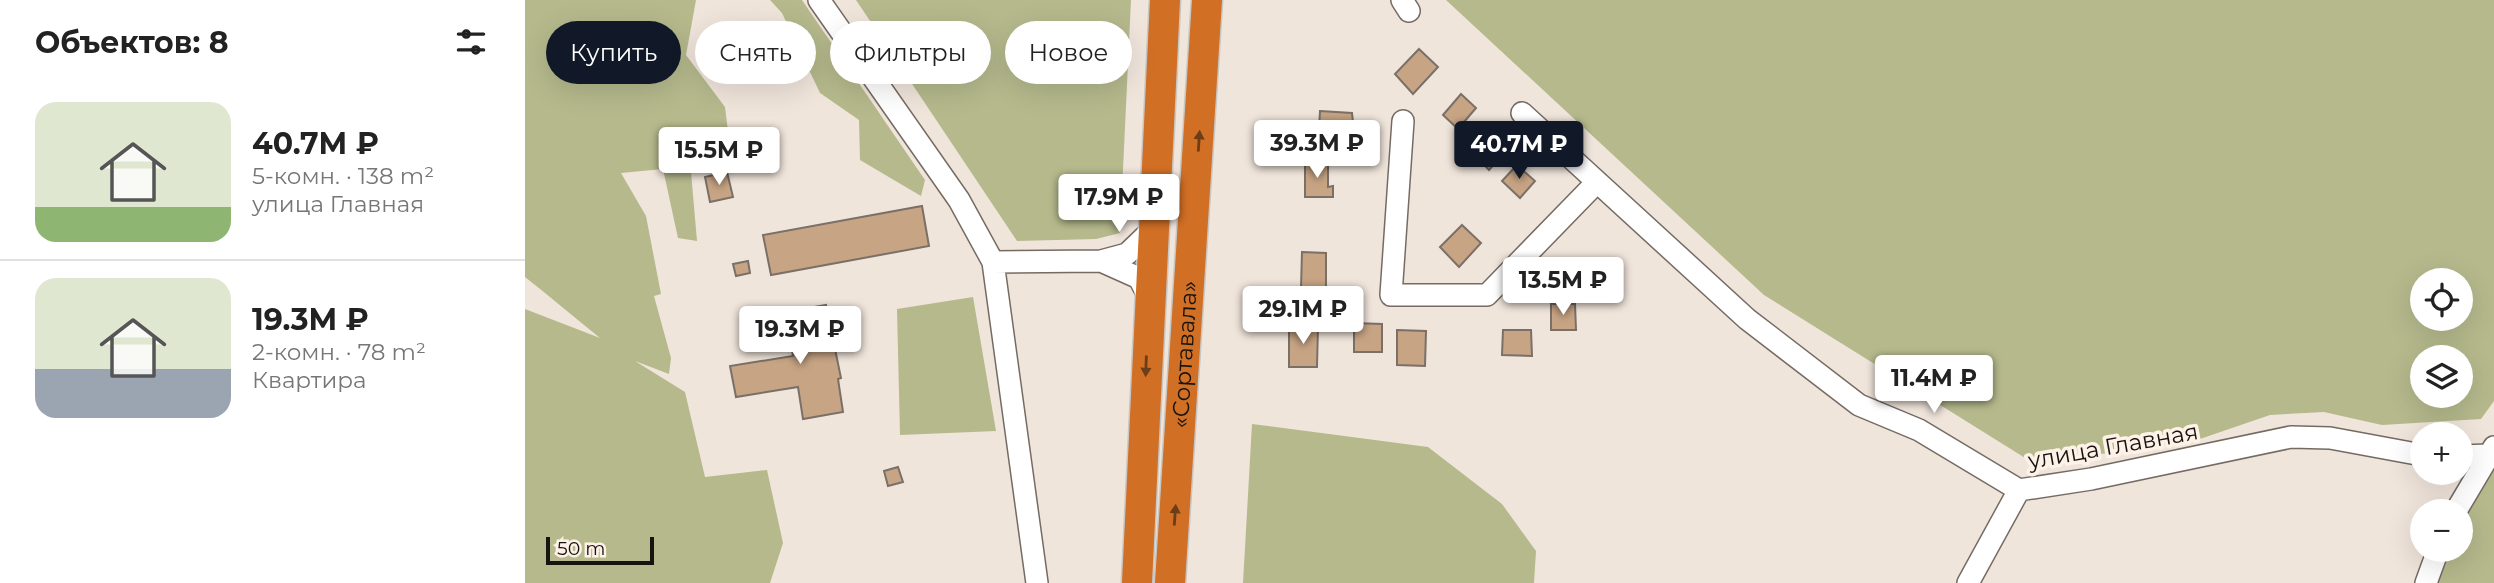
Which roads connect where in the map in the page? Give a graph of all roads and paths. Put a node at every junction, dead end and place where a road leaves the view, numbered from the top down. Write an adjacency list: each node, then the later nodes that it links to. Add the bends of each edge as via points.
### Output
1 (819, 0): 9 (street, via 959,200)
2 (1165, 0): 7 (highway, «Сортавала»)
3 (1207, 0): 19 (highway, «Сортавала», one-way to 3)
4 (1521, 113): 6 (street, улица Главная)
5 (1402, 121): 6 (street, via 1391,295 1487,295)
6 (1597, 182): 14 (street, улица Главная, via 1747,319 1859,405 1919,430)
7 (1152, 230): 8 (street, via 1127,254); 10 (highway, «Сортавала»)
8 (1101, 261): 9 (street); 10 (street, via 1139,278)
9 (993, 262): 17 (street)
10 (1149, 297): 18 (highway, «Сортавала», one-way to 18)
11 (2491, 451): 13 (street); 15 (street)
12 (2410, 453): 14 (street, улица Главная, via 2330,438 2291,437)
13 (2473, 454)
14 (2019, 490): 20 (street)
15 (2463, 499)
16 (2434, 562): 21 (street)
17 (1037, 583)
18 (1136, 583)
19 (1170, 583)
20 (1968, 583)
21 (2426, 583)

